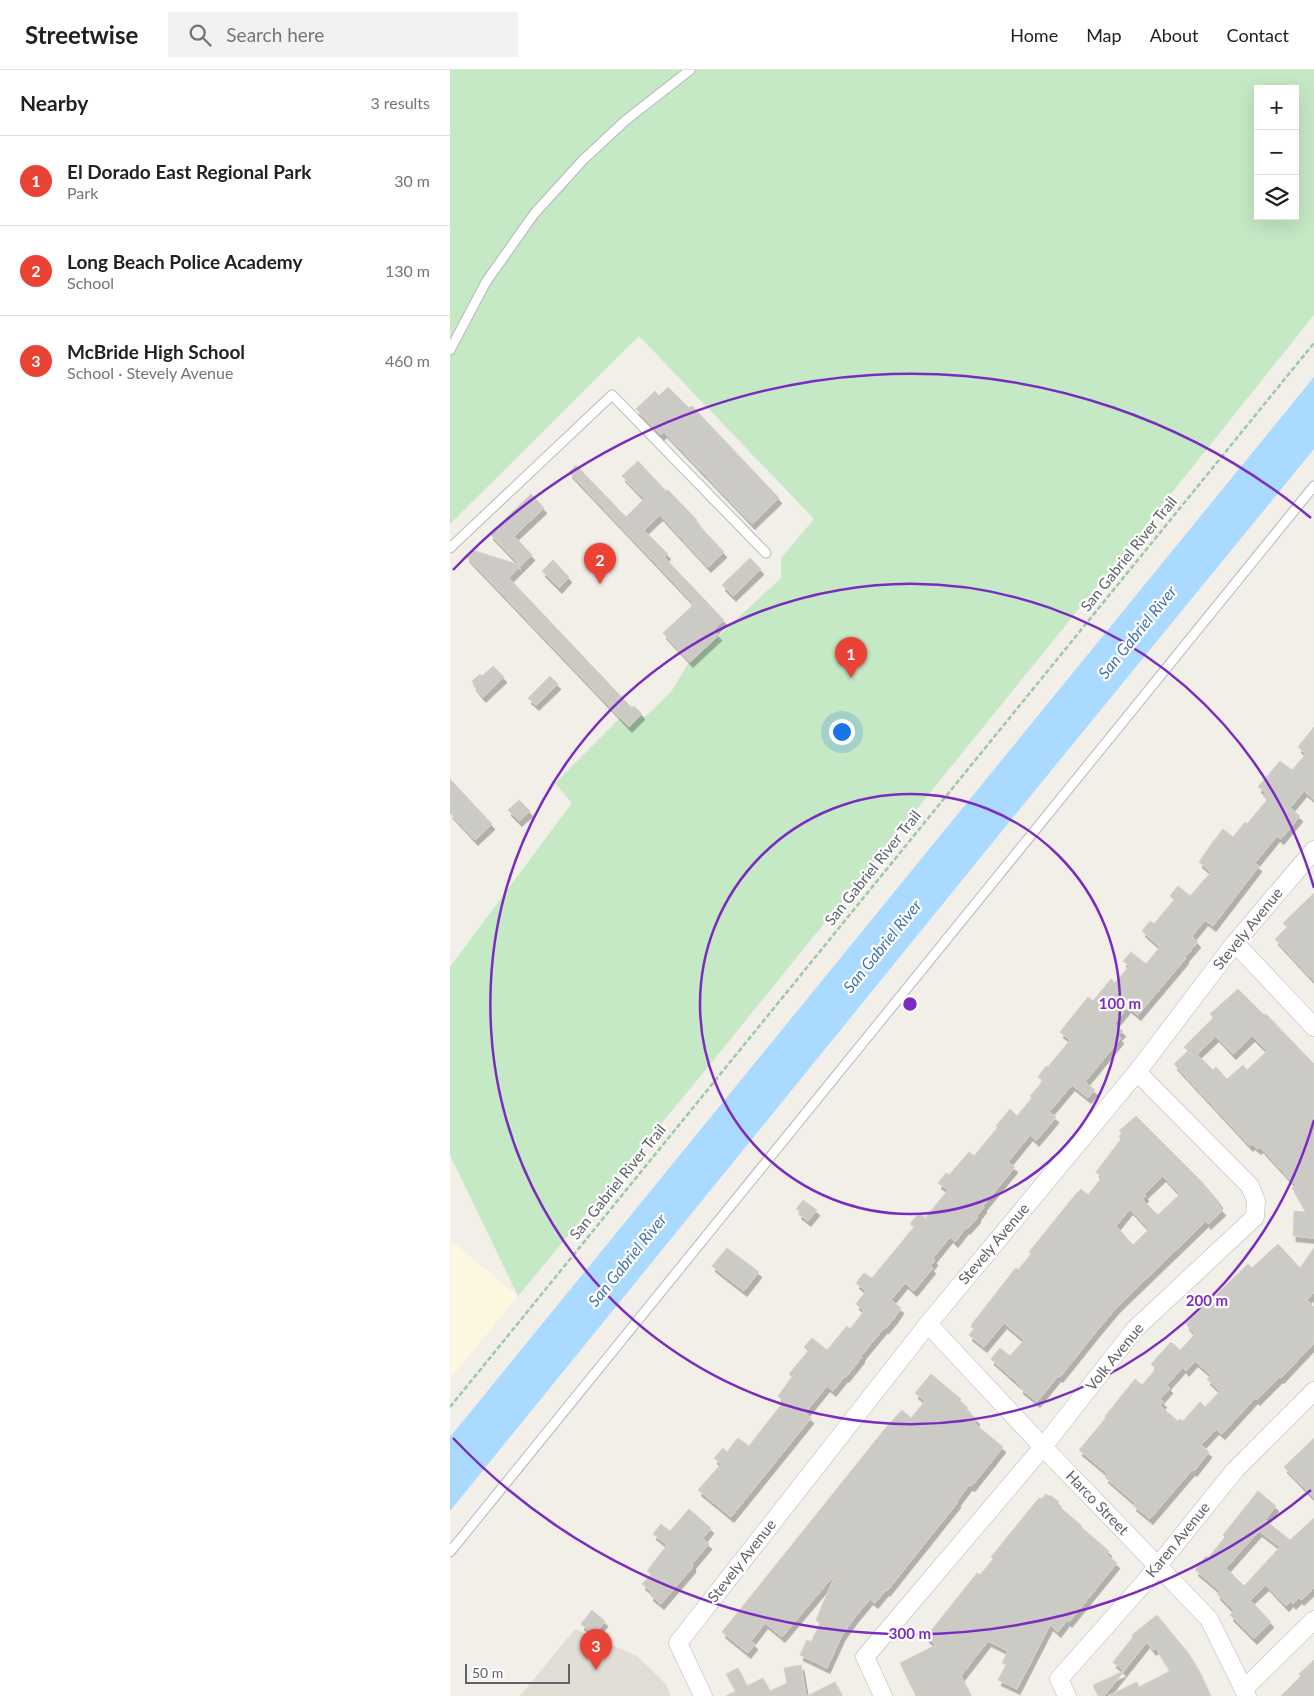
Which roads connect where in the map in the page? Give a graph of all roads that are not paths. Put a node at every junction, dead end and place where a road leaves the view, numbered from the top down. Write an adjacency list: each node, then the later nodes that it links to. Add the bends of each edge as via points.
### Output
1 (690, 70): 2 (lane, via 626,120 583,160 534,214 486,282)
2 (450, 350)
3 (1314, 486): 13 (lane)
4 (450, 548): 5 (lane, via 612,395)
5 (766, 553)
6 (1314, 850): 7 (street, Stevely Avenue)
7 (1235, 943): 8 (street); 9 (street, Stevely Avenue)
8 (1314, 1027)
9 (1137, 1072): 10 (street, Stevely Avenue); 12 (street, Volk Avenue, via 1250,1186 1256,1201 1255,1216 1135,1329)
10 (928, 1324): 12 (street, Harco Street); 17 (street, Stevely Avenue, via 678,1643)
11 (1314, 1391): 14 (street, Karen Avenue, via 1235,1470)
12 (1043, 1447): 14 (street, Harco Street); 18 (street, Volk Avenue, via 865,1656)
13 (450, 1552)
14 (1158, 1566): 16 (street, Harco Street, via 1209,1619); 19 (street, Karen Avenue, via 1059,1679)
15 (1314, 1620): 16 (street)
16 (1245, 1692)
17 (703, 1696)
18 (883, 1696)
19 (1067, 1696)

